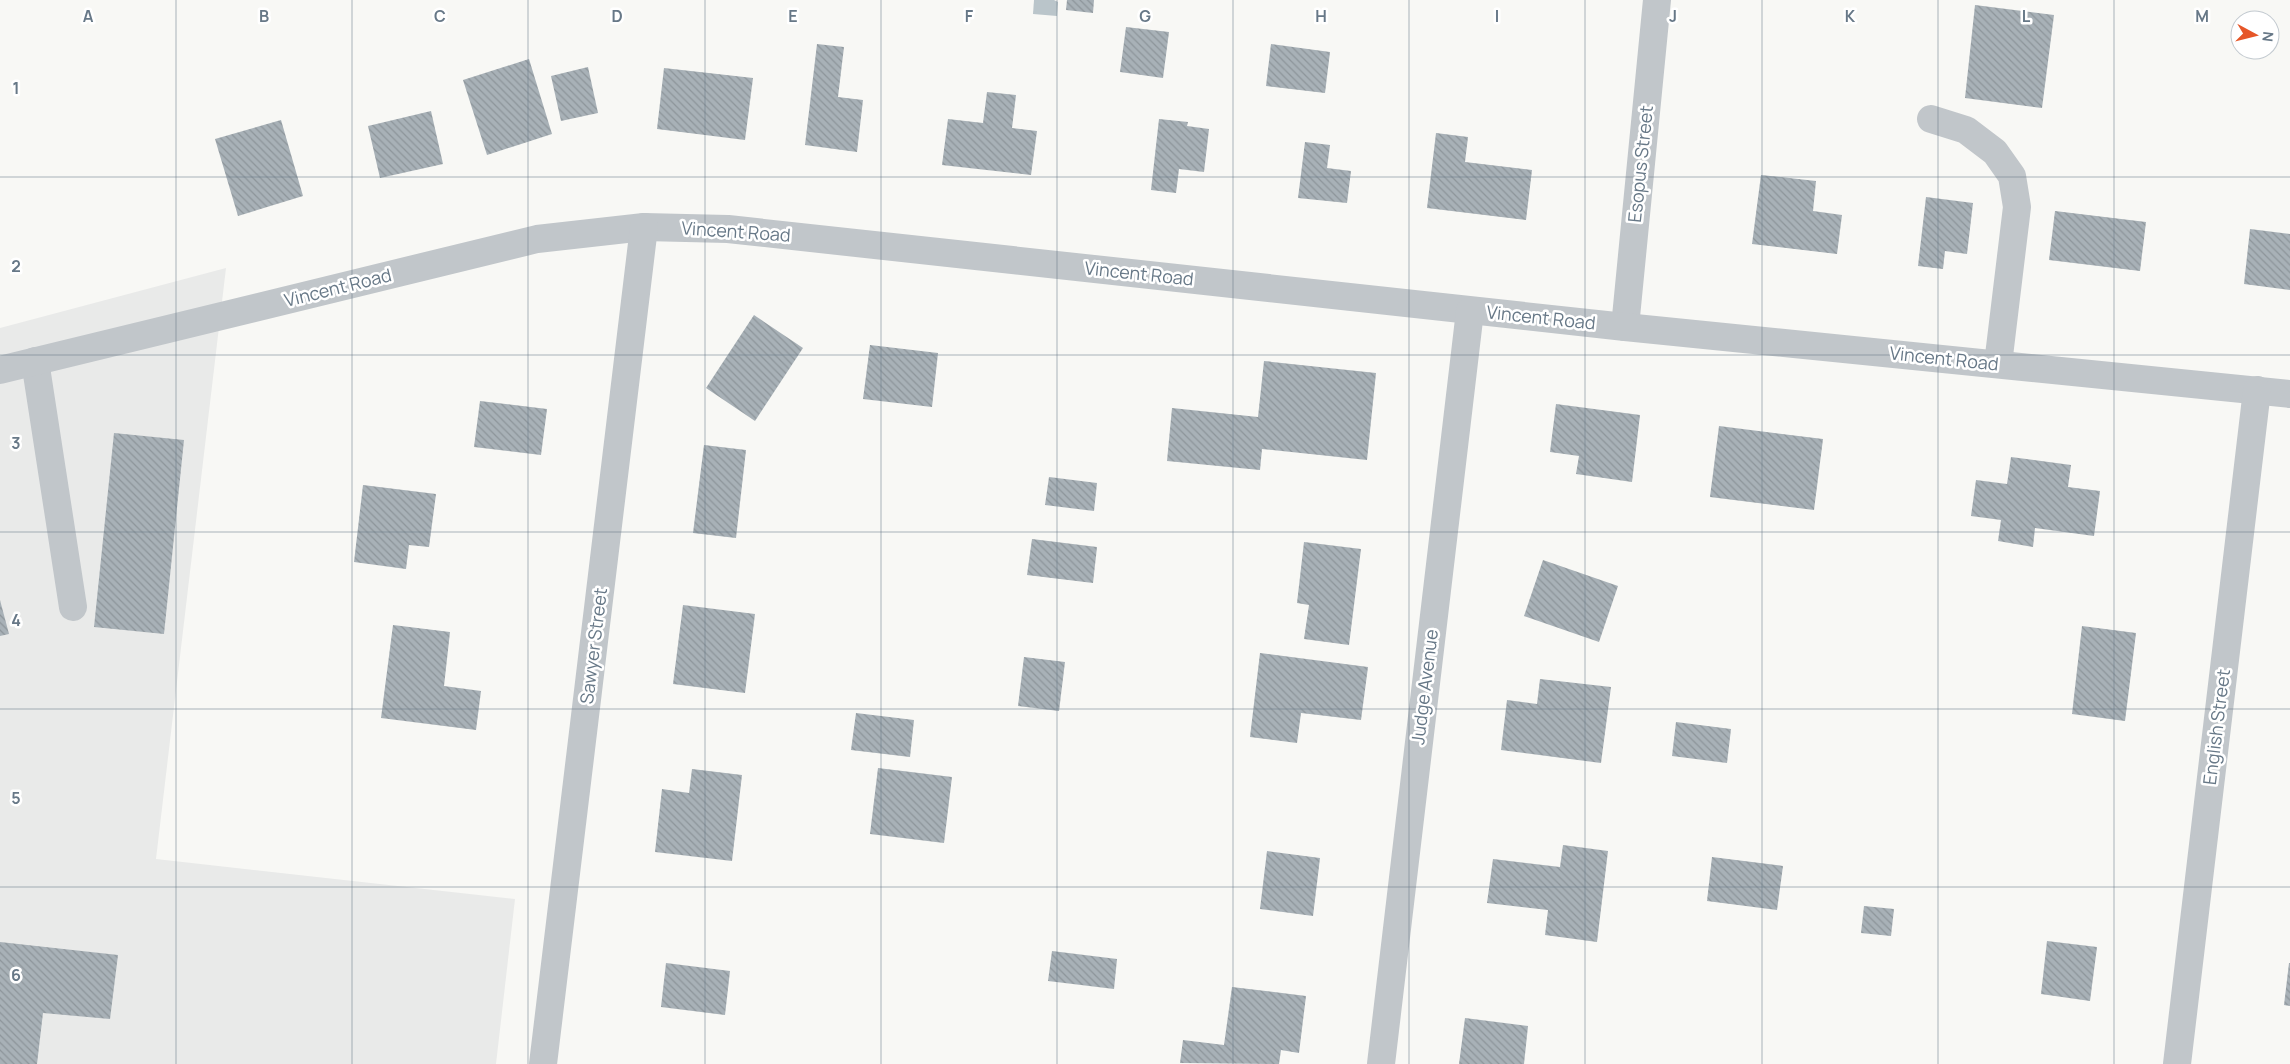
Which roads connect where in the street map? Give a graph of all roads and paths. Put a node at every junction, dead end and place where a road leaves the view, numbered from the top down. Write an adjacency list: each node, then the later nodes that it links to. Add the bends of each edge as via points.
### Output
1 (1657, 0): 5 (street, Esopus Street)
2 (1931, 119): 7 (street, via 1966,130 1995,152 2012,176 2017,206)
3 (644, 227): 4 (street, Vincent Road, via 728,229); 6 (street, Vincent Road, via 537,239); 12 (street, Sawyer Street)
4 (1470, 311): 5 (street, Vincent Road); 13 (street, Judge Avenue)
5 (1625, 327): 7 (street, Vincent Road)
6 (35, 361): 8 (street, Vincent Road); 11 (street)
7 (1998, 364): 9 (street, Vincent Road)
8 (0, 370)
9 (2257, 390): 10 (street, Vincent Road); 14 (street, English Street)
10 (2290, 394)
11 (74, 607)
12 (543, 1064)
13 (1381, 1064)
14 (2177, 1064)

